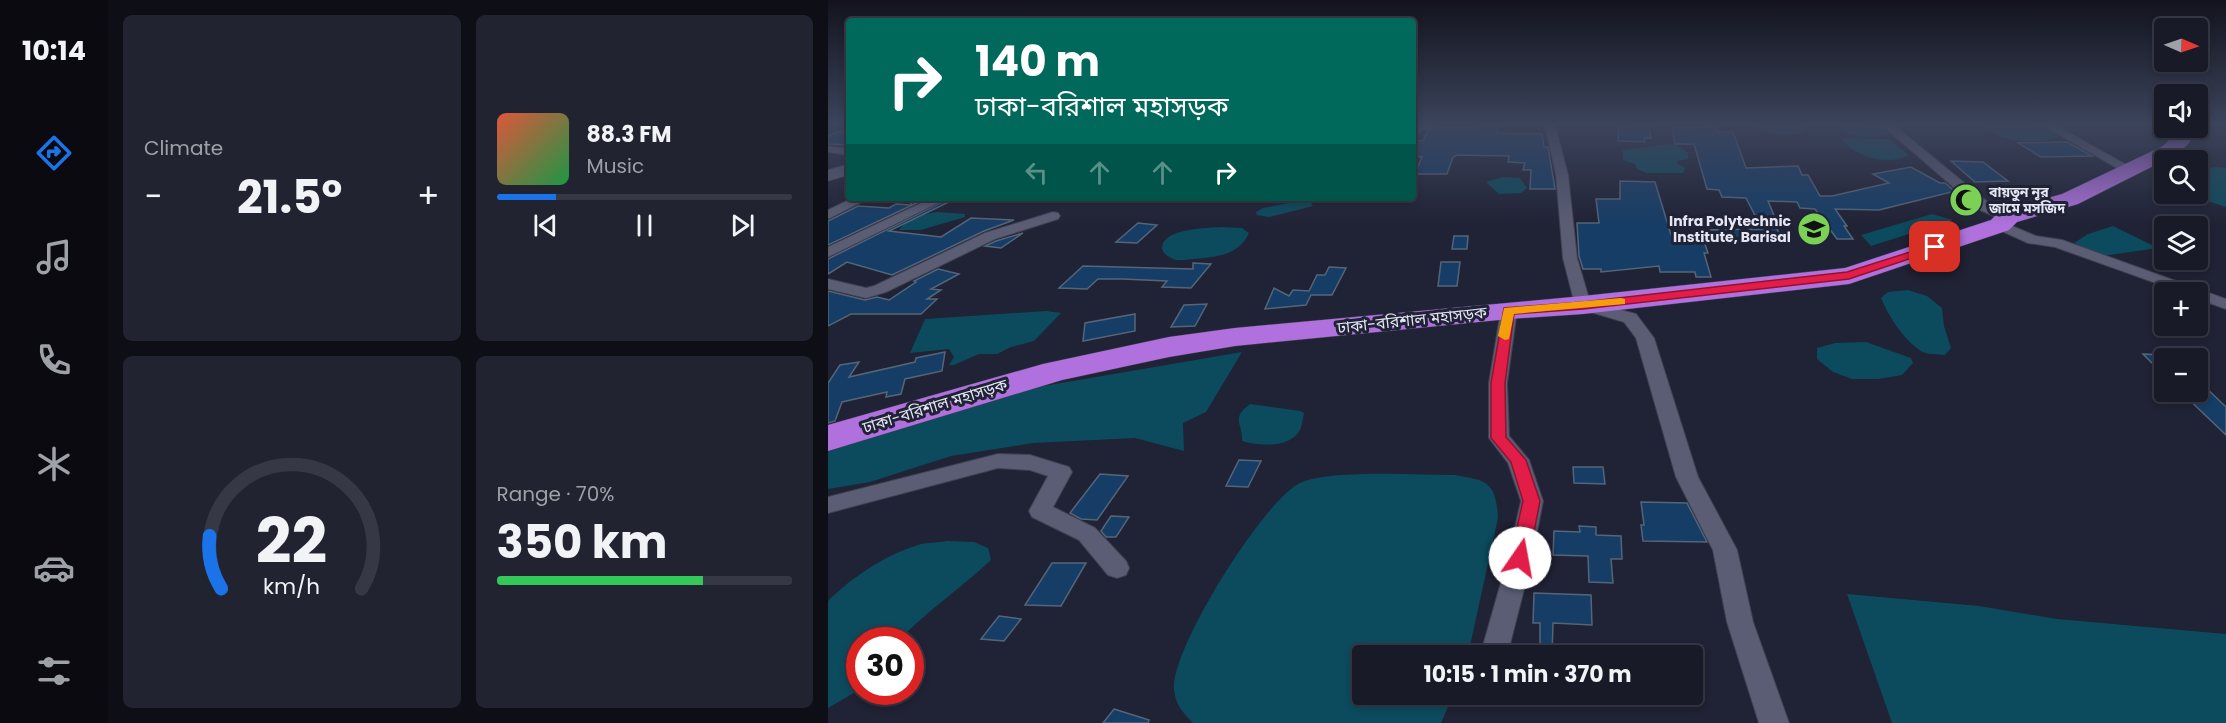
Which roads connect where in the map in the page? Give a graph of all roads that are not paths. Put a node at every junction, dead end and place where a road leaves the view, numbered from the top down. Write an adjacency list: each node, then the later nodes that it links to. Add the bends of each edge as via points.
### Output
1 (1558, 159): 18 (street, via 1570,258)
2 (1927, 159): 12 (street)
3 (2109, 159): 5 (street)
4 (2151, 159): 5 (highway, ঢাকা-বরিশাল মহাসড়ক)
5 (2128, 169): 12 (highway, ঢাকা-বরিশাল মহাসড়ক, via 2070,198)
6 (846, 170): 7 (street)
7 (828, 176)
8 (857, 201): 10 (street)
9 (936, 201): 13 (street)
10 (828, 215)
11 (1053, 216): 15 (street, via 990,236 880,289 866,293)
12 (2004, 221): 14 (street, via 2033,240 2057,243); 18 (highway, ঢাকা-বরিশাল মহাসড়ক, via 1849,276)
13 (828, 253)
14 (2165, 282)
15 (828, 284)
16 (2208, 297): 17 (street)
17 (2226, 304)
18 (1583, 305): 19 (highway, ঢাকা-বরিশাল মহাসড়ক); 24 (street, via 1630,318 1645,338 1687,477 1725,550 1740,622)
19 (1509, 310): 20 (highway, ঢাকা-বরিশাল মহাসড়ক, via 1169,346 1055,371); 23 (street, via 1498,383 1499,438 1518,460 1532,501)
20 (828, 438)
21 (828, 505): 22 (street, via 998,461 1030,463 1061,472 1040,511 1087,534)
22 (1117, 568)
23 (1496, 645)
24 (1774, 723)

